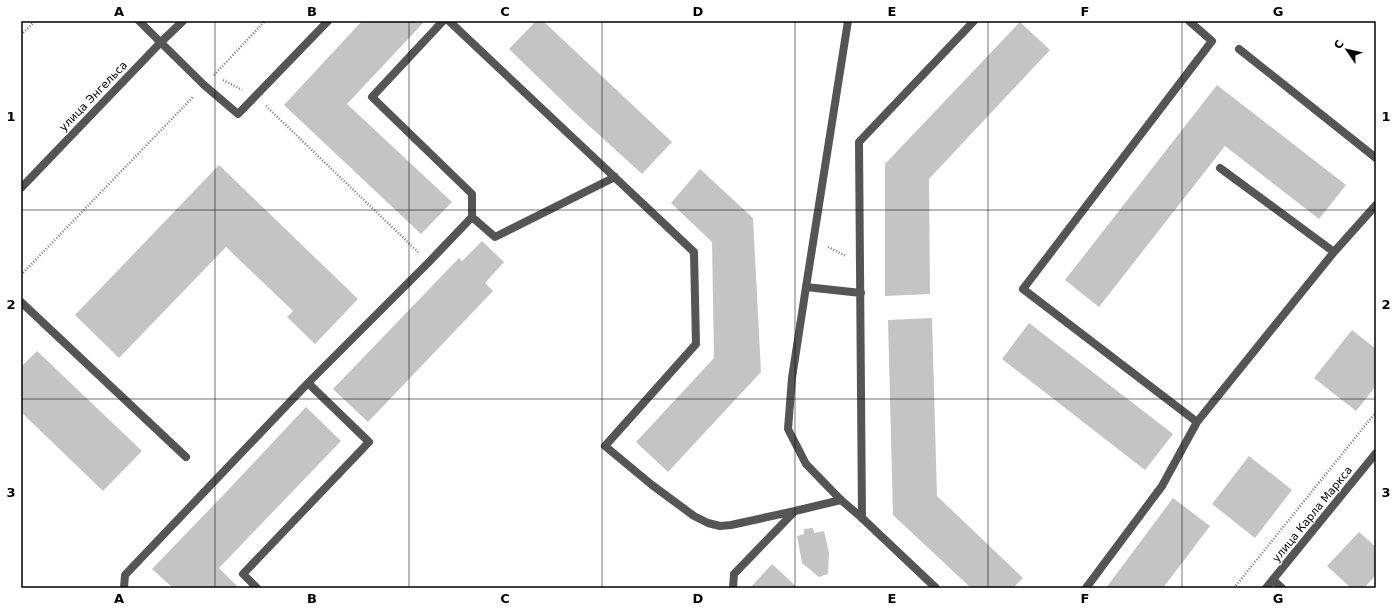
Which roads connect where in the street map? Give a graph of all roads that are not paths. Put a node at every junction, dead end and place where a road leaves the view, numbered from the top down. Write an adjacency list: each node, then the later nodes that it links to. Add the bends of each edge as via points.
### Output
1 (139, 21): 9 (street)
2 (183, 21): 9 (street, улица Энгельса)
3 (328, 21): 9 (street, via 238,114 204,85)
4 (444, 21): 16 (street, via 372,98 472,194)
5 (449, 21): 13 (street)
6 (848, 21): 18 (street)
7 (974, 21): 19 (street, via 859,142)
8 (1189, 21): 22 (street, via 1212,41 1023,289)
9 (161, 42): 14 (street, улица Энгельса)
10 (1239, 49): 11 (street)
11 (1376, 158)
12 (1220, 168): 17 (street)
13 (615, 177): 16 (street, via 495,237); 26 (street, via 694,252 696,344 605,446 652,485 708,523 731,525)
14 (21, 188)
15 (1376, 205): 17 (street)
16 (472, 217): 21 (street)
17 (1334, 252): 22 (street)
18 (806, 287): 19 (street); 25 (street, via 792,378 788,429 806,464)
19 (861, 293): 27 (street)
20 (21, 302): 24 (street)
21 (308, 383): 29 (street, via 125,575); 30 (street, via 369,442 242,574)
22 (1197, 422): 33 (street, via 1162,486)
23 (1376, 453): 28 (street, улица Карла Маркса)
24 (186, 457)
25 (841, 500): 26 (street); 27 (street)
26 (795, 511): 31 (street, via 734,574)
27 (862, 518): 32 (street)
28 (1273, 580): 34 (street, улица Карла Маркса); 35 (street)
29 (124, 588)
30 (257, 588)
31 (733, 588)
32 (936, 588)
33 (1086, 588)
34 (1266, 588)
35 (1282, 588)

